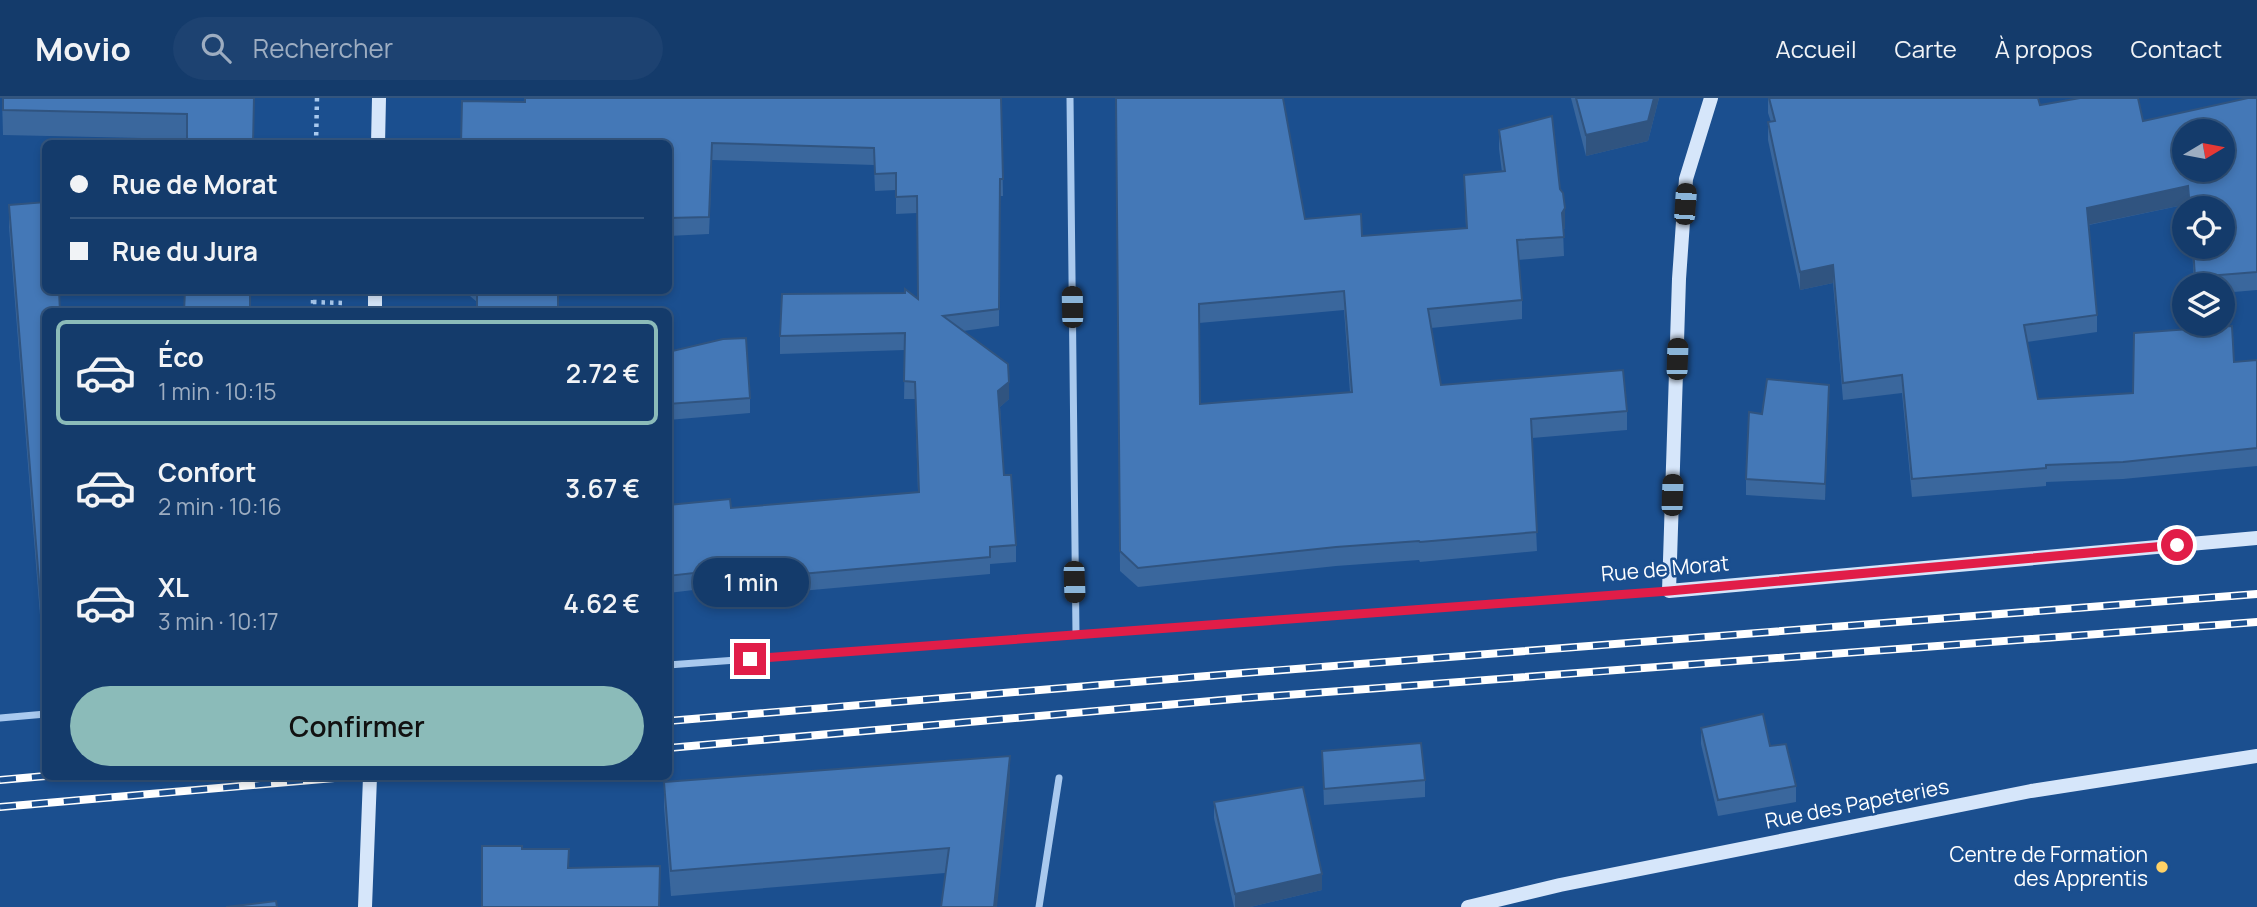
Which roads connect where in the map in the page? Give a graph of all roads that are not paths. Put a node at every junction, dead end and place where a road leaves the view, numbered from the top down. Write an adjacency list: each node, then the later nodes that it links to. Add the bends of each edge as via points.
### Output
1 (379, 98): 4 (street)
2 (1070, 98): 7 (street)
3 (1711, 98): 6 (street, via 1686,179)
4 (378, 140)
5 (2257, 538): 6 (street, Rue de Morat)
6 (1669, 591): 7 (street, Rue de Morat)
7 (1076, 634): 8 (street, Rue de Morat)
8 (672, 666)
9 (42, 714): 10 (street)
10 (0, 718)
11 (2257, 756): 16 (street, Rue des Papeteries, via 2031,791)
12 (1059, 778): 15 (street)
13 (370, 780): 14 (street)
14 (365, 907)
15 (1039, 907)
16 (1468, 907)

